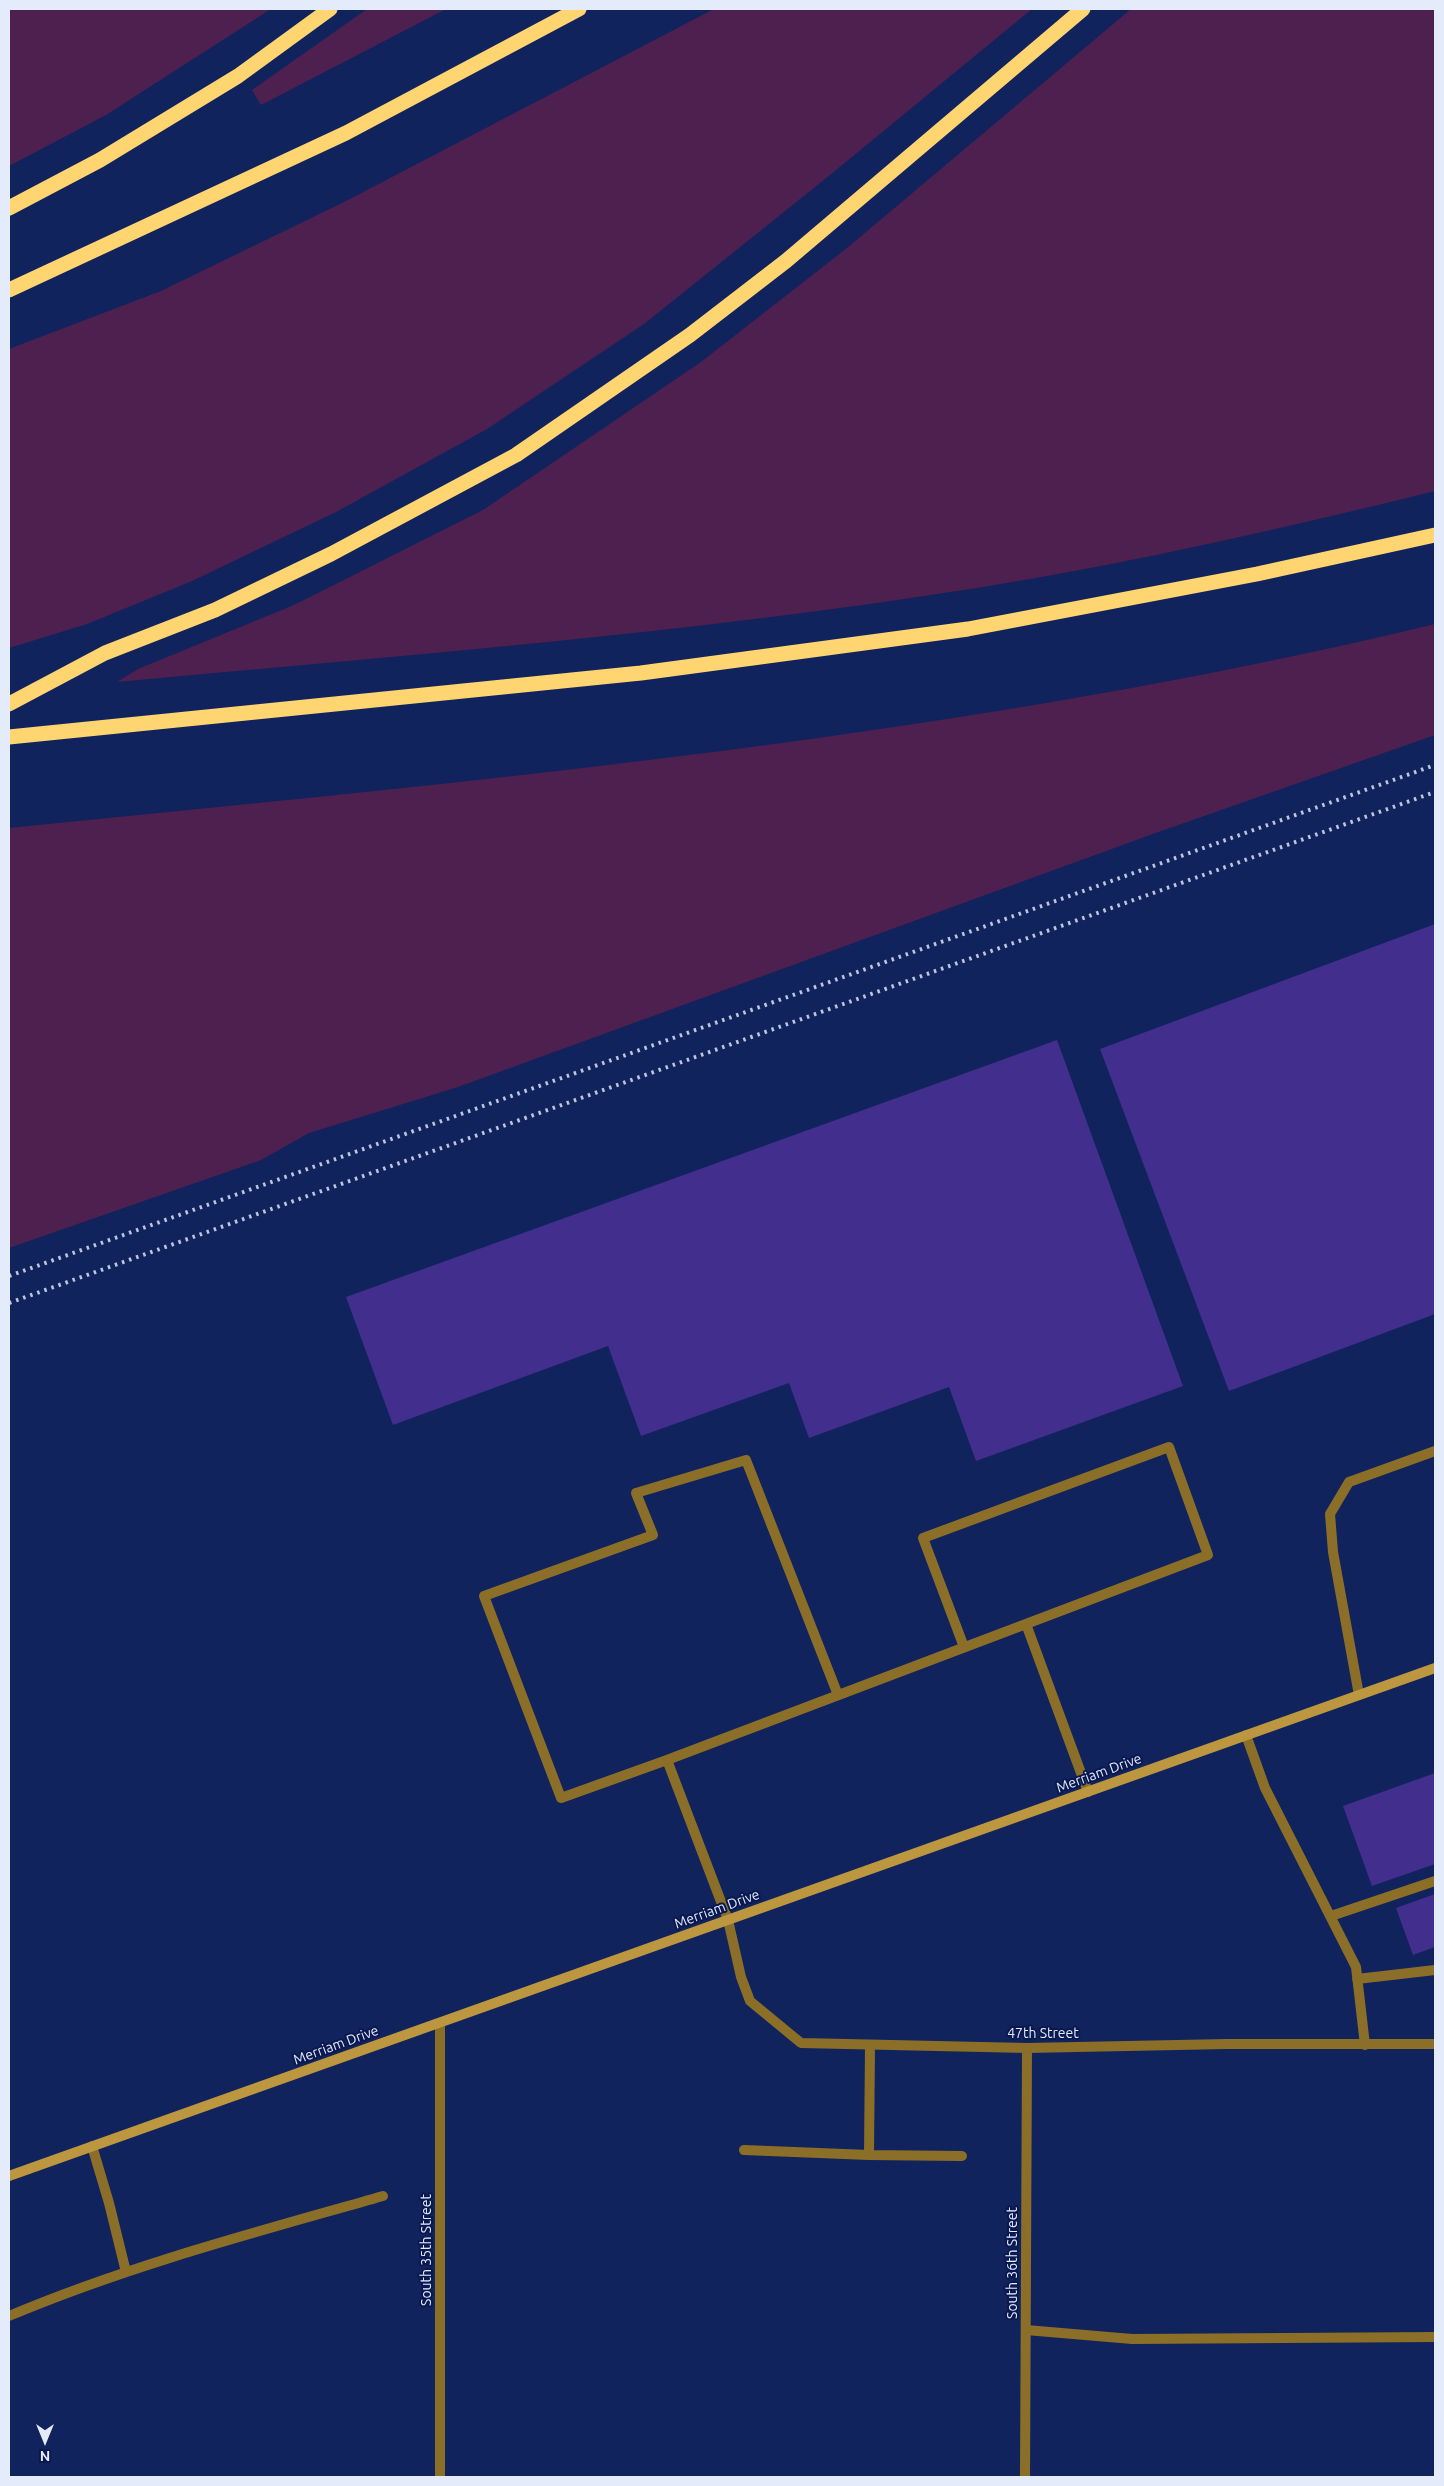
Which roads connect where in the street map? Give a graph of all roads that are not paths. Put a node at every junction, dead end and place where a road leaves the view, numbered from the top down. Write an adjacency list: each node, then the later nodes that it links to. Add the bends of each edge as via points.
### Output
1 (330, 9): 4 (highway, via 238,76 100,160)
2 (579, 9): 5 (highway, via 346,133)
3 (1083, 9): 7 (highway, via 786,261 690,335 516,455 331,554 215,610 105,653)
4 (9, 208)
5 (9, 290)
6 (1435, 535): 8 (highway, via 1257,574 968,629 641,673)
7 (9, 704)
8 (9, 737)
9 (1435, 1451): 14 (street, via 1349,1482 1330,1514 1332,1552)
10 (1026, 1624): 11 (street); 11 (street, via 1208,1555 1169,1448 923,1538); 17 (street)
11 (964, 1648): 13 (street)
12 (1435, 1668): 14 (main road, Merriam Drive)
13 (838, 1695): 16 (street); 16 (street, via 746,1460 636,1493 654,1535 484,1596 561,1798)
14 (1359, 1695): 15 (main road, Merriam Drive)
15 (1246, 1735): 17 (main road, Merriam Drive); 19 (street, via 1264,1788)
16 (667, 1760): 20 (street, 47th Street)
17 (1088, 1792): 20 (main road, Merriam Drive)
18 (1435, 1881): 19 (street)
19 (1331, 1916): 22 (street, via 1356,1967)
20 (728, 1920): 23 (main road, Merriam Drive); 25 (street, 47th Street, via 750,2001 801,2044)
21 (1435, 1970): 22 (street)
22 (1356, 1979): 26 (street)
23 (440, 2022): 28 (main road, Merriam Drive); 38 (street, South 35th Street)
24 (1435, 2044): 26 (street, 47th Street)
25 (870, 2045): 27 (street, 47th Street); 30 (street)
26 (1365, 2045): 27 (street, 47th Street)
27 (1027, 2048): 36 (street, South 36th Street)
28 (92, 2146): 32 (main road, Merriam Drive); 34 (street)
29 (744, 2150): 30 (street)
30 (869, 2155): 31 (street)
31 (962, 2156)
32 (9, 2176)
33 (384, 2196): 34 (street)
34 (126, 2272): 35 (street)
35 (9, 2316)
36 (1026, 2330): 37 (street, via 1132,2338); 39 (street, South 36th Street)
37 (1435, 2336)
38 (440, 2477)
39 (1025, 2477)

